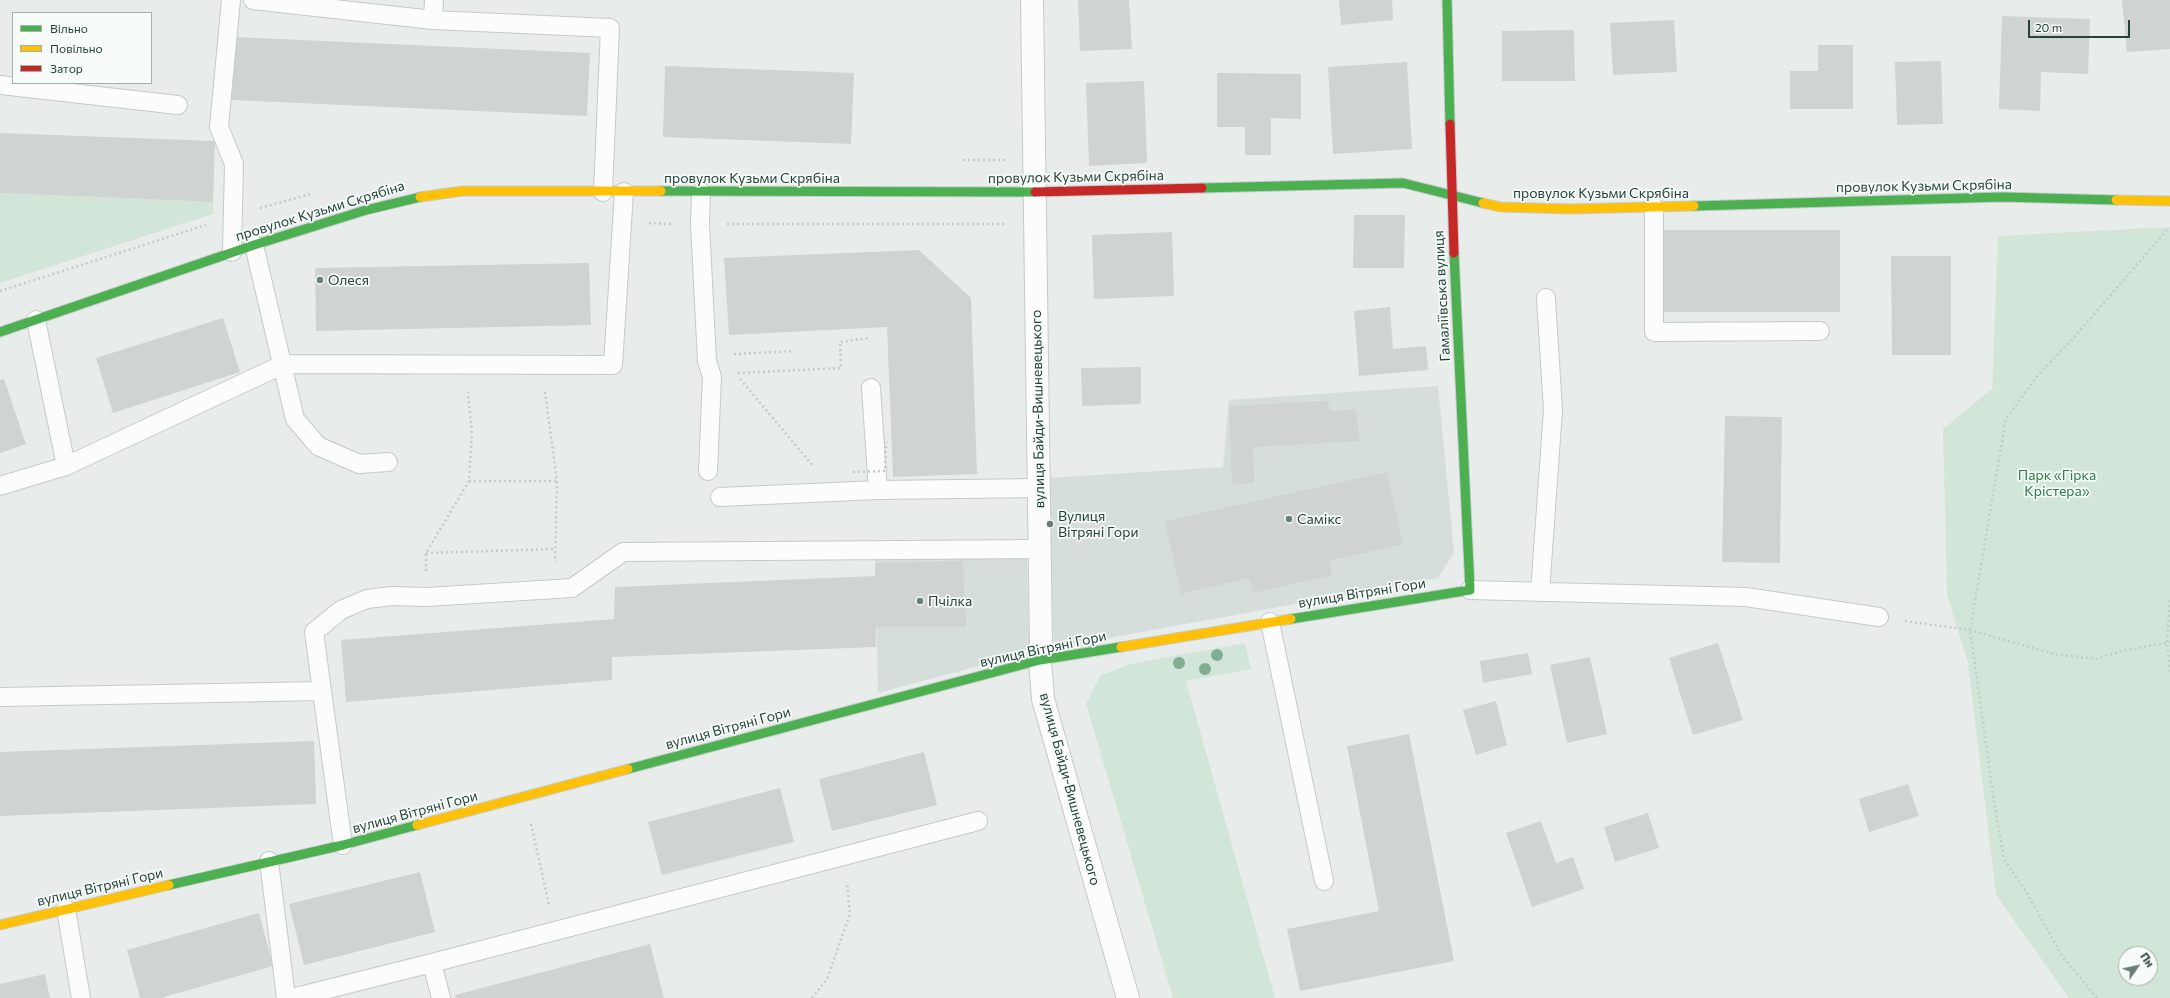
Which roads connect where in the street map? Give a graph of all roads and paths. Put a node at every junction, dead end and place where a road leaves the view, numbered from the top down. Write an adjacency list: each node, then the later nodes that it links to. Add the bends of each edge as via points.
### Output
1 (231, 0): 21 (lane, via 218,127 234,164)
2 (261, 0): 6 (lane)
3 (434, 0): 6 (lane)
4 (1032, 0): 12 (street, вулиця Байди-Вишневецького)
5 (1447, 0): 13 (street, Гамаліївська вулиця)
6 (433, 20): 9 (lane, via 610,28)
7 (0, 85): 8 (lane)
8 (178, 105)
9 (604, 192): 10 (street, провулок Кузьми Скрябіна); 20 (street, провулок Кузьми Скрябіна, via 463,192 412,198)
10 (624, 192): 11 (street, провулок Кузьми Скрябіна); 16 (lane)
11 (701, 192): 12 (street, провулок Кузьми Скрябіна); 17 (lane)
12 (1035, 192): 13 (street, провулок Кузьми Скрябіна, via 1403,183); 44 (street, вулиця Байди-Вишневецького)
13 (1451, 194): 15 (street, провулок Кузьми Скрябіна, via 1500,207); 48 (street, Гамаліївська вулиця)
14 (2170, 201): 15 (street, провулок Кузьми Скрябіна, via 2002,197)
15 (1654, 207): 24 (lane, via 1654,332)
16 (622, 223): 17 (path); 33 (lane, via 612,366)
17 (700, 224): 18 (path); 29 (lane)
18 (1011, 224)
19 (2170, 227): 53 (path, via 2038,375 2006,418)
20 (254, 245): 21 (street, провулок Кузьми Скрябіна); 31 (lane)
21 (232, 252): 23 (street, провулок Кузьми Скрябіна)
22 (1546, 298): 49 (lane, via 1553,410)
23 (36, 320): 25 (street, провулок Кузьми Скрябіна); 37 (lane)
24 (1820, 331)
25 (0, 332)
26 (869, 338): 38 (path, via 840,342 841,368 734,373)
27 (794, 351): 28 (path)
28 (733, 354): 29 (path); 30 (path)
29 (707, 361): 39 (lane, via 712,377)
30 (734, 361)
31 (284, 364): 32 (lane); 36 (lane, via 295,419 318,446 359,464); 37 (lane)
32 (466, 365): 33 (lane); 41 (path, via 472,434)
33 (542, 365): 42 (path)
34 (871, 388): 45 (lane)
35 (886, 442): 40 (path, bridge, via 885,471)
36 (388, 462)
37 (66, 466): 43 (lane)
38 (817, 470)
39 (708, 471)
40 (845, 473)
41 (469, 481): 42 (path); 42 (path, via 426,553 554,548)
42 (557, 481)
43 (0, 486)
44 (1039, 488): 45 (lane); 47 (street, вулиця Байди-Вишневецького)
45 (878, 490): 46 (lane, via 759,491)
46 (720, 497)
47 (1040, 550): 55 (street, вулиця Байди-Вишневецького); 57 (lane, via 623,552 572,588 367,599 341,610 314,632)
48 (1470, 590): 49 (lane); 52 (street, вулиця Вітряні Гори)
49 (1540, 592): 51 (lane, via 1746,597)
50 (2170, 600): 54 (path)
51 (1878, 617): 53 (path)
52 (1270, 622): 55 (street, вулиця Вітряні Гори); 64 (lane)
53 (1970, 630): 54 (path, via 2054,654 2096,659); 75 (path, via 2004,859 2027,893 2062,956)
54 (2168, 642): 56 (path)
55 (1040, 660): 61 (street, вулиця Вітряні Гори); 74 (street, вулиця Байди-Вишневецького, via 1043,700)
56 (2170, 673)
57 (322, 691): 58 (lane); 61 (lane)
58 (0, 697)
59 (530, 820): 65 (path)
60 (978, 821): 62 (lane)
61 (342, 845): 63 (street, вулиця Вітряні Гори)
62 (844, 856): 68 (lane); 73 (path, via 850,914 827,979)
63 (269, 861): 66 (street, вулиця Вітряні Гори); 70 (lane)
64 (1324, 881)
65 (545, 885)
66 (66, 909): 67 (street, вулиця Вітряні Гори); 69 (lane)
67 (0, 925)
68 (432, 963): 71 (lane); 72 (lane)
69 (81, 998)
70 (286, 998)
71 (292, 998)
72 (441, 998)
73 (812, 998)
74 (1128, 998)
75 (2097, 998)

